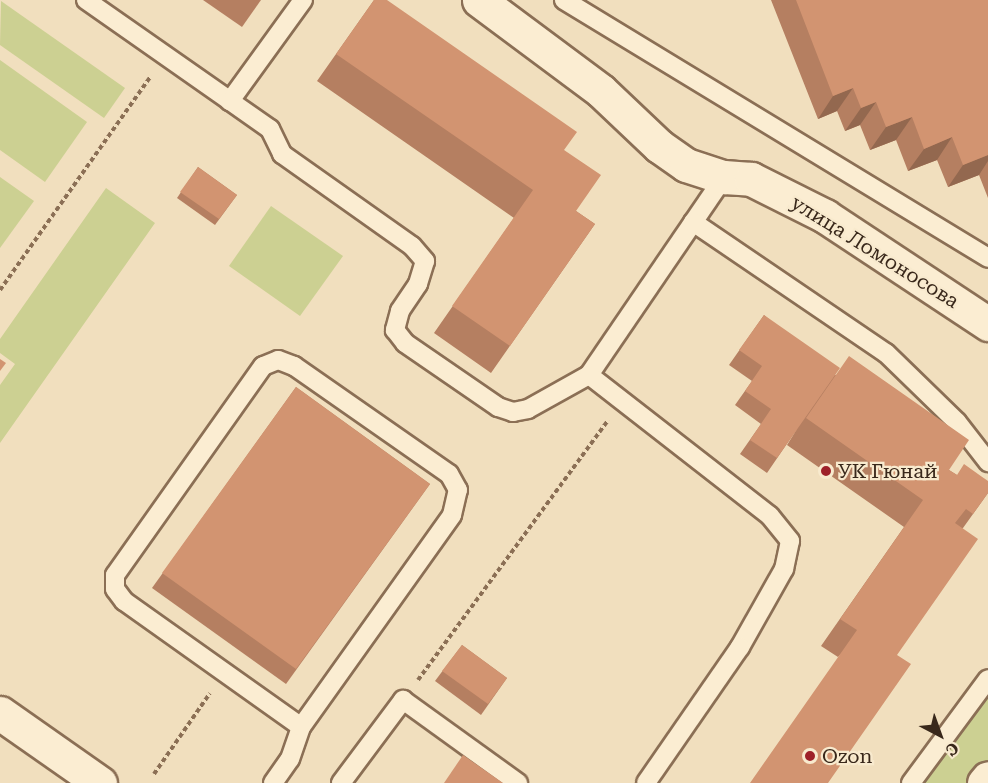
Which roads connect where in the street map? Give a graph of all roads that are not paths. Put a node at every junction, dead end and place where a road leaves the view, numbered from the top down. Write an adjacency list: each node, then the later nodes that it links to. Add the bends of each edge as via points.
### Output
1 (86, 0): 5 (lane)
2 (303, 0): 5 (lane)
3 (564, 0): 8 (lane)
4 (493, 4): 6 (street, улица Ломоносова, via 601,90 659,146 686,165)
5 (230, 101): 10 (lane, via 270,129 282,154 412,246 425,261 395,330 405,343 498,407 513,412 528,409)
6 (724, 177): 7 (lane); 9 (street, улица Ломоносова, via 751,179 825,216)
7 (693, 222): 10 (lane); 11 (lane, via 886,353 957,422)
8 (988, 258)
9 (988, 324)
10 (589, 375): 20 (lane, via 770,516 790,541 783,569 740,647)
11 (988, 462)
12 (988, 679): 21 (lane)
13 (0, 713): 16 (street)
14 (301, 727): 14 (lane, via 452,514 458,490 439,468 294,366 278,360 263,366 115,575 115,589 124,601); 17 (lane, via 290,759)
15 (988, 778): 22 (street)
16 (100, 783)
17 (273, 783)
18 (341, 783): 19 (lane, via 403,700)
19 (518, 783)
20 (646, 783)
21 (911, 783)
22 (984, 783)

